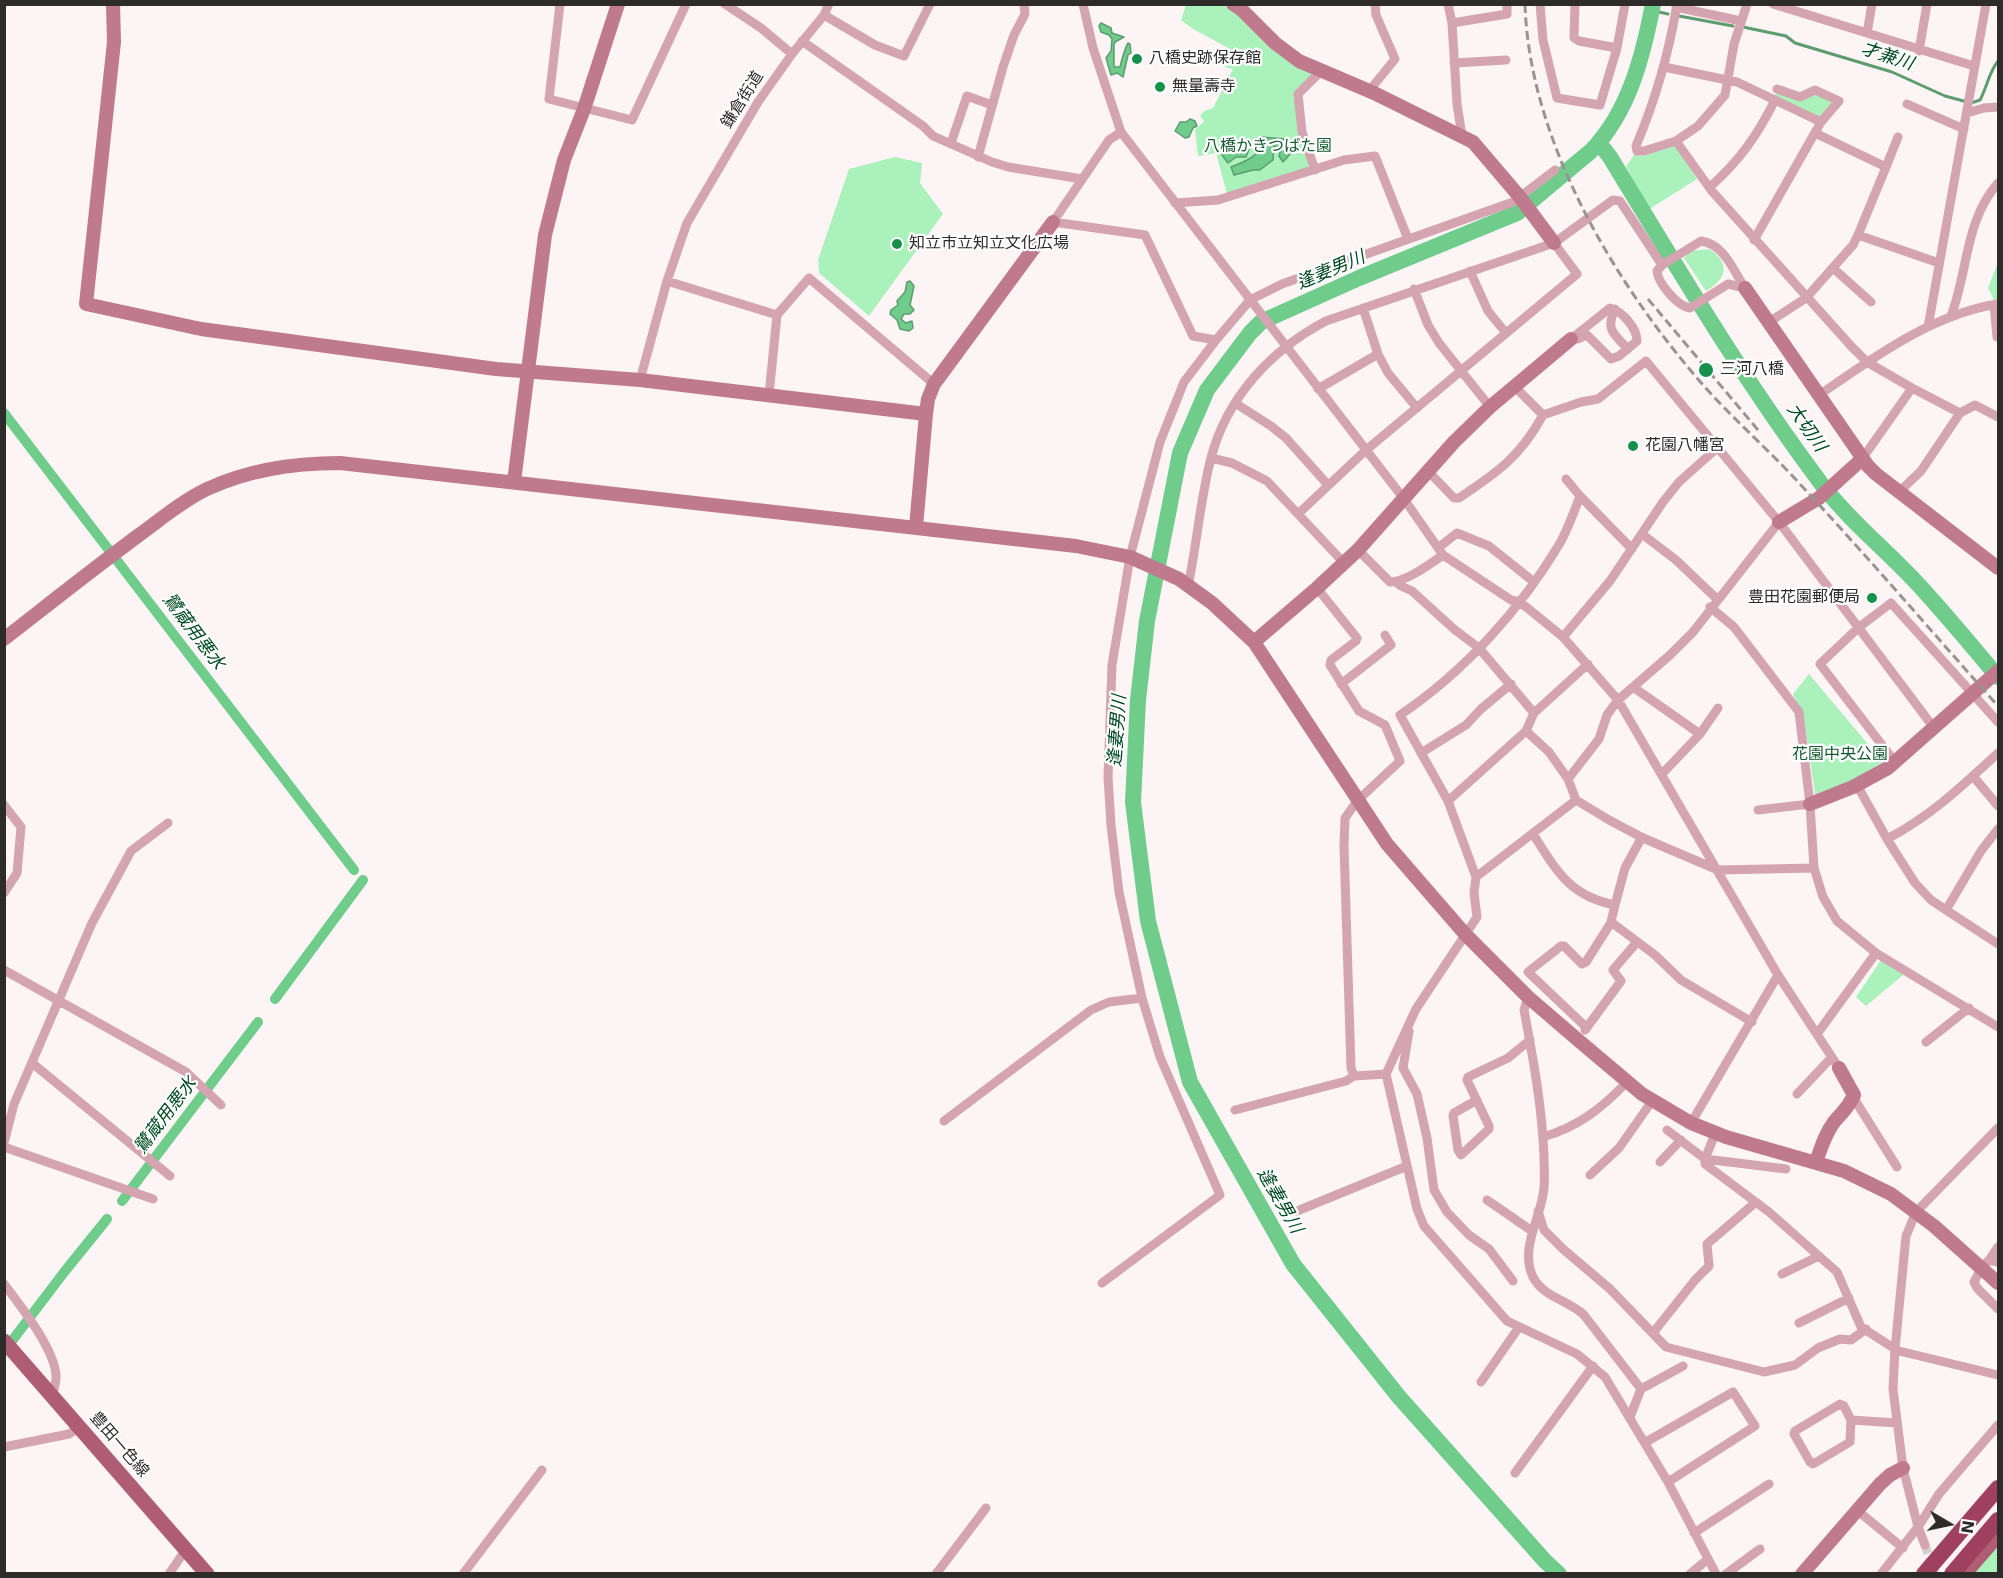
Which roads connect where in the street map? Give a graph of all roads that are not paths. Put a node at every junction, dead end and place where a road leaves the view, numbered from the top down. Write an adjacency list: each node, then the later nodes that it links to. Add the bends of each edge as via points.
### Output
1 (113, 4): 100 (street, via 114,42 86,304 201,329)
2 (560, 4): 47 (street, via 549,99)
3 (618, 4): 47 (street)
4 (686, 4): 47 (street, via 632,120)
5 (725, 4): 33 (street)
6 (829, 4): 25 (street, 鎌倉街道)
7 (930, 4): 25 (street, via 904,56 874,45)
8 (1024, 4): 44 (street, via 1025,14 1014,35)
9 (1083, 4): 50 (street)
10 (1233, 4): 38 (street, via 1283,49)
11 (1375, 4): 41 (street, via 1395,59)
12 (1448, 4): 28 (street)
13 (1507, 4): 28 (street, via 1507,14)
14 (1540, 4): 31 (street, via 1543,40 1558,99 1600,105)
15 (1575, 4): 31 (street, via 1574,38)
16 (1625, 4): 31 (street)
17 (1747, 4): 27 (street)
18 (1773, 4): 26 (street)
19 (1815, 4): 26 (street)
20 (1872, 4): 29 (street)
21 (1927, 4): 32 (street)
22 (1986, 4): 36 (street)
23 (1676, 6): 24 (street); 37 (street)
24 (1704, 9): 27 (street)
25 (824, 15): 30 (street, 鎌倉街道)
26 (1813, 15): 29 (street)
27 (1741, 21): 39 (street)
28 (1452, 23): 35 (street)
29 (1867, 33): 32 (street)
30 (802, 41): 33 (street, 鎌倉街道); 55 (street, via 933,136)
31 (1617, 48)
32 (1919, 51): 36 (street)
33 (792, 54): 75 (street, 鎌倉街道, via 758,102 690,217)
34 (1506, 60): 35 (street)
35 (1454, 63): 52 (street)
36 (1974, 66): 45 (street)
37 (1664, 67): 39 (street); 54 (street, via 1636,146 1637,151 1644,151)
38 (1321, 71): 41 (street); 58 (street, via 1298,94 1302,132)
39 (1728, 79): 42 (street); 54 (street, via 1725,95 1698,126)
40 (1777, 89): 48 (street, via 1800,97 1815,90 1839,100)
41 (1369, 91): 52 (street)
42 (1775, 100): 48 (street); 62 (street, via 1744,153)
43 (1907, 104): 49 (street)
44 (992, 105): 55 (street, via 967,96); 56 (street)
45 (1968, 106): 46 (street); 49 (street)
46 (1998, 107)
47 (584, 109): 100 (street, via 564,160 544,235)
48 (1821, 122): 51 (street)
49 (1964, 129): 70 (street)
50 (1121, 132): 60 (street, via 1109,140); 64 (street)
51 (1815, 133): 57 (street); 69 (street)
52 (1462, 136): 63 (street, via 1473,142)
53 (1898, 137): 57 (street)
54 (1676, 141): 62 (street)
55 (951, 143): 56 (street)
56 (978, 157): 60 (street, via 1008,167)
57 (1886, 167): 66 (street)
58 (1316, 170): 64 (street, via 1218,200); 68 (street, via 1344,160 1375,156)
59 (1555, 170): 63 (street)
60 (1082, 179): 65 (street)
61 (1998, 183): 86 (street, via 1977,216)
62 (1710, 187): 69 (street)
63 (1520, 198): 67 (street); 68 (street)
64 (1175, 203): 80 (street)
65 (1053, 222): 94 (street, via 1144,235 1193,336); 102 (street)
66 (1858, 235): 70 (street); 73 (street)
67 (1549, 237): 71 (street, via 1574,230 1616,200); 74 (street); 90 (street, via 1577,274)
68 (1408, 239): 80 (street, via 1282,284)
69 (1754, 240): 79 (street)
70 (1939, 263): 89 (street)
71 (1662, 265): 72 (street, via 1701,241 1715,245); 76 (street, via 1657,276 1683,307 1690,308)
72 (1731, 266): 76 (street); 77 (street)
73 (1833, 268): 79 (street); 81 (street)
74 (1470, 271): 78 (street); 90 (street, via 1488,311)
75 (667, 281): 85 (street); 101 (street, 鎌倉街道)
76 (1728, 284): 77 (street)
77 (1745, 288): 87 (street)
78 (1414, 289): 83 (street); 99 (street, via 1428,325)
79 (1806, 298): 87 (street); 98 (street)
80 (1252, 302): 94 (street); 95 (street)
81 (1871, 302)
82 (1996, 304): 86 (street); 92 (street)
83 (1363, 308): 95 (street, via 1326,321); 97 (street)
84 (1615, 309): 88 (street, via 1610,308); 96 (street, via 1611,330); 96 (street, via 1637,334 1637,341)
85 (777, 315): 102 (street, via 809,278); 106 (street)
86 (1951, 316): 89 (street)
87 (1769, 322): 107 (street)
88 (1589, 324): 91 (street); 93 (street)
89 (1928, 327): 98 (street)
90 (1506, 333): 99 (street)
91 (1587, 335): 93 (street); 96 (street, via 1611,359)
92 (1998, 337)
93 (1570, 339): 103 (street)
94 (1216, 340): 133 (street, via 1184,382 1166,425)
95 (1286, 346): 105 (street); 108 (street, via 1257,372)
96 (1628, 349)
97 (1378, 354): 105 (street); 110 (street)
98 (1867, 362): 104 (street); 107 (street)
99 (1462, 371): 109 (street); 110 (street)
100 (528, 372): 101 (street); 121 (street)
101 (640, 380): 106 (street)
102 (934, 384): 112 (street)
103 (1515, 387): 109 (street); 113 (street)
104 (1912, 388): 111 (street); 118 (street)
105 (1318, 389): 116 (street)
106 (769, 395): 112 (street)
107 (1819, 395): 118 (street)
108 (1234, 403): 117 (street); 122 (street, via 1286,438)
109 (1490, 406): 119 (street)
110 (1417, 408): 116 (street)
111 (1960, 412): 114 (street, via 1975,405); 123 (street, via 1921,471)
112 (926, 414): 128 (street)
113 (1543, 415): 115 (street, via 1598,399 1646,361); 119 (street, via 1511,459 1459,498 1454,498)
114 (1998, 417)
115 (1716, 449): 127 (street); 129 (street, via 1679,482)
116 (1365, 451): 122 (street); 125 (street)
117 (1211, 458): 126 (street, via 1232,463 1267,481); 136 (street)
118 (1862, 459): 123 (street); 127 (street, via 1819,498)
119 (1428, 471): 125 (street)
120 (1566, 479): 124 (street)
121 (514, 482): 128 (street); 146 (street, via 311,463 273,469 207,489 113,554)
122 (1328, 485): 126 (street)
123 (1899, 492): 135 (street)
124 (1581, 496): 130 (street); 138 (street, via 1561,542)
125 (1404, 499): 131 (street); 132 (street)
126 (1299, 513): 134 (street)
127 (1779, 522): 140 (street); 143 (street)
128 (916, 527): 133 (street, via 1076,546)
129 (1642, 534): 130 (street); 140 (street)
130 (1632, 549): 145 (street)
131 (1358, 550): 134 (street); 137 (street, via 1390,582)
132 (1440, 552): 137 (street, via 1421,570); 138 (street, via 1457,533 1489,546); 141 (street, via 1511,600)
133 (1135, 559): 136 (street); 197 (street, via 1112,665 1108,777 1119,891)
134 (1344, 563): 139 (street)
135 (1998, 566)
136 (1184, 582): 147 (street)
137 (1396, 582): 148 (street)
138 (1533, 582): 141 (street)
139 (1317, 588): 147 (street); 151 (street, via 1357,639 1329,663)
140 (1717, 599): 142 (street)
141 (1520, 602): 145 (street); 148 (street)
142 (1710, 607): 153 (street, via 1693,632); 174 (street, via 1734,627 1799,712)
143 (1858, 628): 154 (street, via 1891,603); 161 (street); 166 (street, via 1820,664)
144 (1385, 635): 151 (street, via 1391,645)
145 (1563, 637): 149 (street)
146 (4, 639)
147 (1254, 642): 172 (street)
148 (1479, 648): 152 (street); 158 (street, via 1427,697)
149 (1588, 664): 155 (street); 157 (street)
150 (1996, 673): 154 (street)
151 (1341, 684): 160 (street, via 1359,711)
152 (1511, 684): 157 (street); 164 (street, via 1466,725)
153 (1633, 687): 155 (street); 163 (street)
154 (1974, 693): 159 (street); 161 (street)
155 (1618, 700): 167 (street); 169 (street, via 1607,715 1599,738)
156 (1719, 708): 163 (street)
157 (1534, 713): 162 (street)
158 (1400, 715): 160 (street); 164 (street)
159 (1998, 722)
160 (1385, 725): 172 (street, via 1400,761)
161 (1934, 728): 166 (street)
162 (1526, 731): 169 (street, via 1549,752); 173 (street)
163 (1700, 734): 167 (street)
164 (1421, 753): 173 (street)
165 (1998, 753): 168 (street)
166 (1895, 762): 170 (street)
167 (1662, 774): 184 (street)
168 (1973, 776): 176 (street); 182 (street, via 1915,824)
169 (1568, 779): 171 (street)
170 (1857, 785): 174 (street); 182 (street)
171 (1576, 800): 180 (street); 181 (street)
172 (1357, 801): 190 (street, via 1387,844); 211 (street, via 1345,818 1344,846)
173 (1448, 801): 185 (street)
174 (1810, 804): 177 (street); 183 (street)
175 (4, 805): 186 (street, via 21,827 17,873)
176 (1998, 806)
177 (1758, 810)
178 (168, 823): 198 (street, via 131,851)
179 (1998, 829): 188 (street)
180 (1533, 834): 185 (street); 187 (street, via 1566,882 1599,902)
181 (1642, 837): 184 (street); 187 (street, via 1625,868)
182 (1887, 839): 188 (street, via 1915,883)
183 (1814, 868): 184 (street); 193 (street, via 1823,897 1837,921)
184 (1718, 870): 195 (street)
185 (1476, 877): 190 (street, via 1477,917)
186 (4, 892)
187 (1615, 905): 189 (street)
188 (1946, 910): 192 (street)
189 (1612, 921): 191 (street); 203 (street, via 1586,962 1582,964 1561,946 1528,972)
190 (1465, 934): 196 (street); 200 (street)
191 (1636, 942): 201 (street, via 1681,980); 203 (street, via 1613,970 1621,981)
192 (1998, 942)
193 (1876, 952): 199 (street); 204 (street)
194 (4, 970): 198 (street)
195 (1778, 975): 201 (street); 204 (street)
196 (1528, 997): 205 (street); 206 (street, via 1524,1010)
197 (1142, 998): 219 (street, via 1109,1002 1091,1010); 247 (street, via 1160,1056 1220,1195)
198 (57, 1000): 209 (street); 217 (street, via 186,1072)
199 (1969, 1008): 202 (street); 207 (street)
200 (1410, 1020): 210 (street); 246 (street, via 1403,1068 1417,1094 1434,1190 1447,1212 1489,1249)
201 (1752, 1022): 220 (street)
202 (1998, 1027)
203 (1587, 1028): 205 (street)
204 (1817, 1034): 208 (street)
205 (1578, 1040): 212 (street)
206 (1530, 1041): 215 (street, via 1508,1058 1468,1077); 224 (street)
207 (1926, 1042)
208 (1836, 1062): 213 (street); 214 (street)
209 (32, 1063): 226 (street, via 14,1104); 234 (street)
210 (1386, 1074): 211 (street); 230 (street)
211 (1354, 1076): 218 (street)
212 (1627, 1082): 216 (street); 224 (street, via 1599,1110 1561,1132)
213 (1797, 1094)
214 (1853, 1097): 229 (street, via 1826,1135); 231 (street)
215 (1477, 1100): 215 (street, via 1489,1129 1461,1155 1453,1116)
216 (1652, 1101): 220 (street); 233 (street, via 1619,1148)
217 (221, 1105)
218 (1235, 1110)
219 (944, 1121)
220 (1691, 1123): 223 (street)
221 (1998, 1128): 240 (street)
222 (1667, 1130): 225 (street)
223 (1715, 1134): 227 (street); 229 (street)
224 (1543, 1137): 239 (street, via 1544,1189)
225 (1681, 1140): 227 (street); 228 (street)
226 (4, 1145): 235 (street)
227 (1705, 1159): 232 (street); 237 (street, via 1705,1164)
228 (1660, 1162)
229 (1816, 1162): 240 (street, via 1891,1194)
230 (1407, 1166): 238 (street); 253 (street, via 1424,1226 1507,1321)
231 (1897, 1167)
232 (1786, 1169)
233 (1590, 1175)
234 (170, 1176)
235 (153, 1199)
236 (1487, 1200): 241 (street)
237 (1756, 1202): 243 (street); 255 (street, via 1707,1244 1709,1266)
238 (1298, 1211)
239 (1538, 1211): 241 (street); 255 (street, via 1544,1230)
240 (1916, 1212): 244 (street); 257 (street, via 1906,1236)
241 (1532, 1231): 262 (street, via 1529,1249 1533,1278 1552,1296 1584,1315)
242 (1998, 1247): 244 (street)
243 (1819, 1256): 245 (street); 250 (street, via 1840,1277)
244 (1990, 1263): 248 (street); 251 (street, via 1974,1282)
245 (1782, 1274)
246 (1513, 1281)
247 (1102, 1282)
248 (1998, 1283)
249 (4, 1284): 263 (street, via 31,1321 54,1364)
250 (1849, 1298): 252 (street); 254 (street, via 1861,1327)
251 (1998, 1309)
252 (1799, 1323)
253 (1519, 1327): 258 (street, via 1577,1354); 261 (street)
254 (1866, 1329): 255 (street, via 1851,1340 1840,1339 1818,1348 1794,1365 1764,1372 1666,1347); 257 (street)
255 (1653, 1333)
256 (8, 1346): 263 (main road, 豊田一色線)
257 (1895, 1349): 260 (street); 266 (street, via 1893,1389)
258 (1593, 1366): 264 (street, via 1605,1377); 273 (street)
259 (1683, 1366): 262 (street)
260 (1998, 1375)
261 (1481, 1382)
262 (1641, 1389): 264 (street)
263 (52, 1396): 268 (main road, 豊田一色線)
264 (1630, 1417): 269 (street)
265 (1851, 1420): 265 (street, via 1840,1404 1794,1434 1813,1464 1850,1442); 266 (street)
266 (1897, 1423): 271 (street)
267 (1998, 1425): 281 (street, via 1939,1494)
268 (80, 1427): 270 (street, via 69,1434); 286 (main road, 豊田一色線)
269 (1646, 1442): 275 (street); 275 (street, via 1733,1392 1755,1426)
270 (4, 1447)
271 (1903, 1468): 279 (street, via 1890,1475); 281 (street)
272 (542, 1470): 291 (street)
273 (1515, 1473)
274 (1998, 1481): 298 (main road)
275 (1668, 1482): 282 (street)
276 (1769, 1484): 282 (street)
277 (1998, 1488): 299 (highway, bridge)
278 (986, 1508): 292 (street)
279 (1858, 1511): 285 (street); 296 (street)
280 (1998, 1520): 300 (highway)
281 (1918, 1527): 284 (street); 285 (street)
282 (1694, 1533): 288 (street)
283 (1998, 1534): 301 (highway); 302 (main road)
284 (1925, 1545)
285 (1902, 1548): 297 (street)
286 (186, 1549): 289 (street); 290 (main road, 豊田一色線)
287 (1760, 1549): 295 (street)
288 (1708, 1559): 293 (street); 294 (street)
289 (168, 1574)
290 (207, 1574)
291 (463, 1574)
292 (936, 1574)
293 (1690, 1574)
294 (1716, 1574)
295 (1726, 1574)
296 (1802, 1574)
297 (1881, 1574)
298 (1918, 1574)
299 (1924, 1574)
300 (1952, 1574)
301 (1958, 1574)
302 (1964, 1574)

